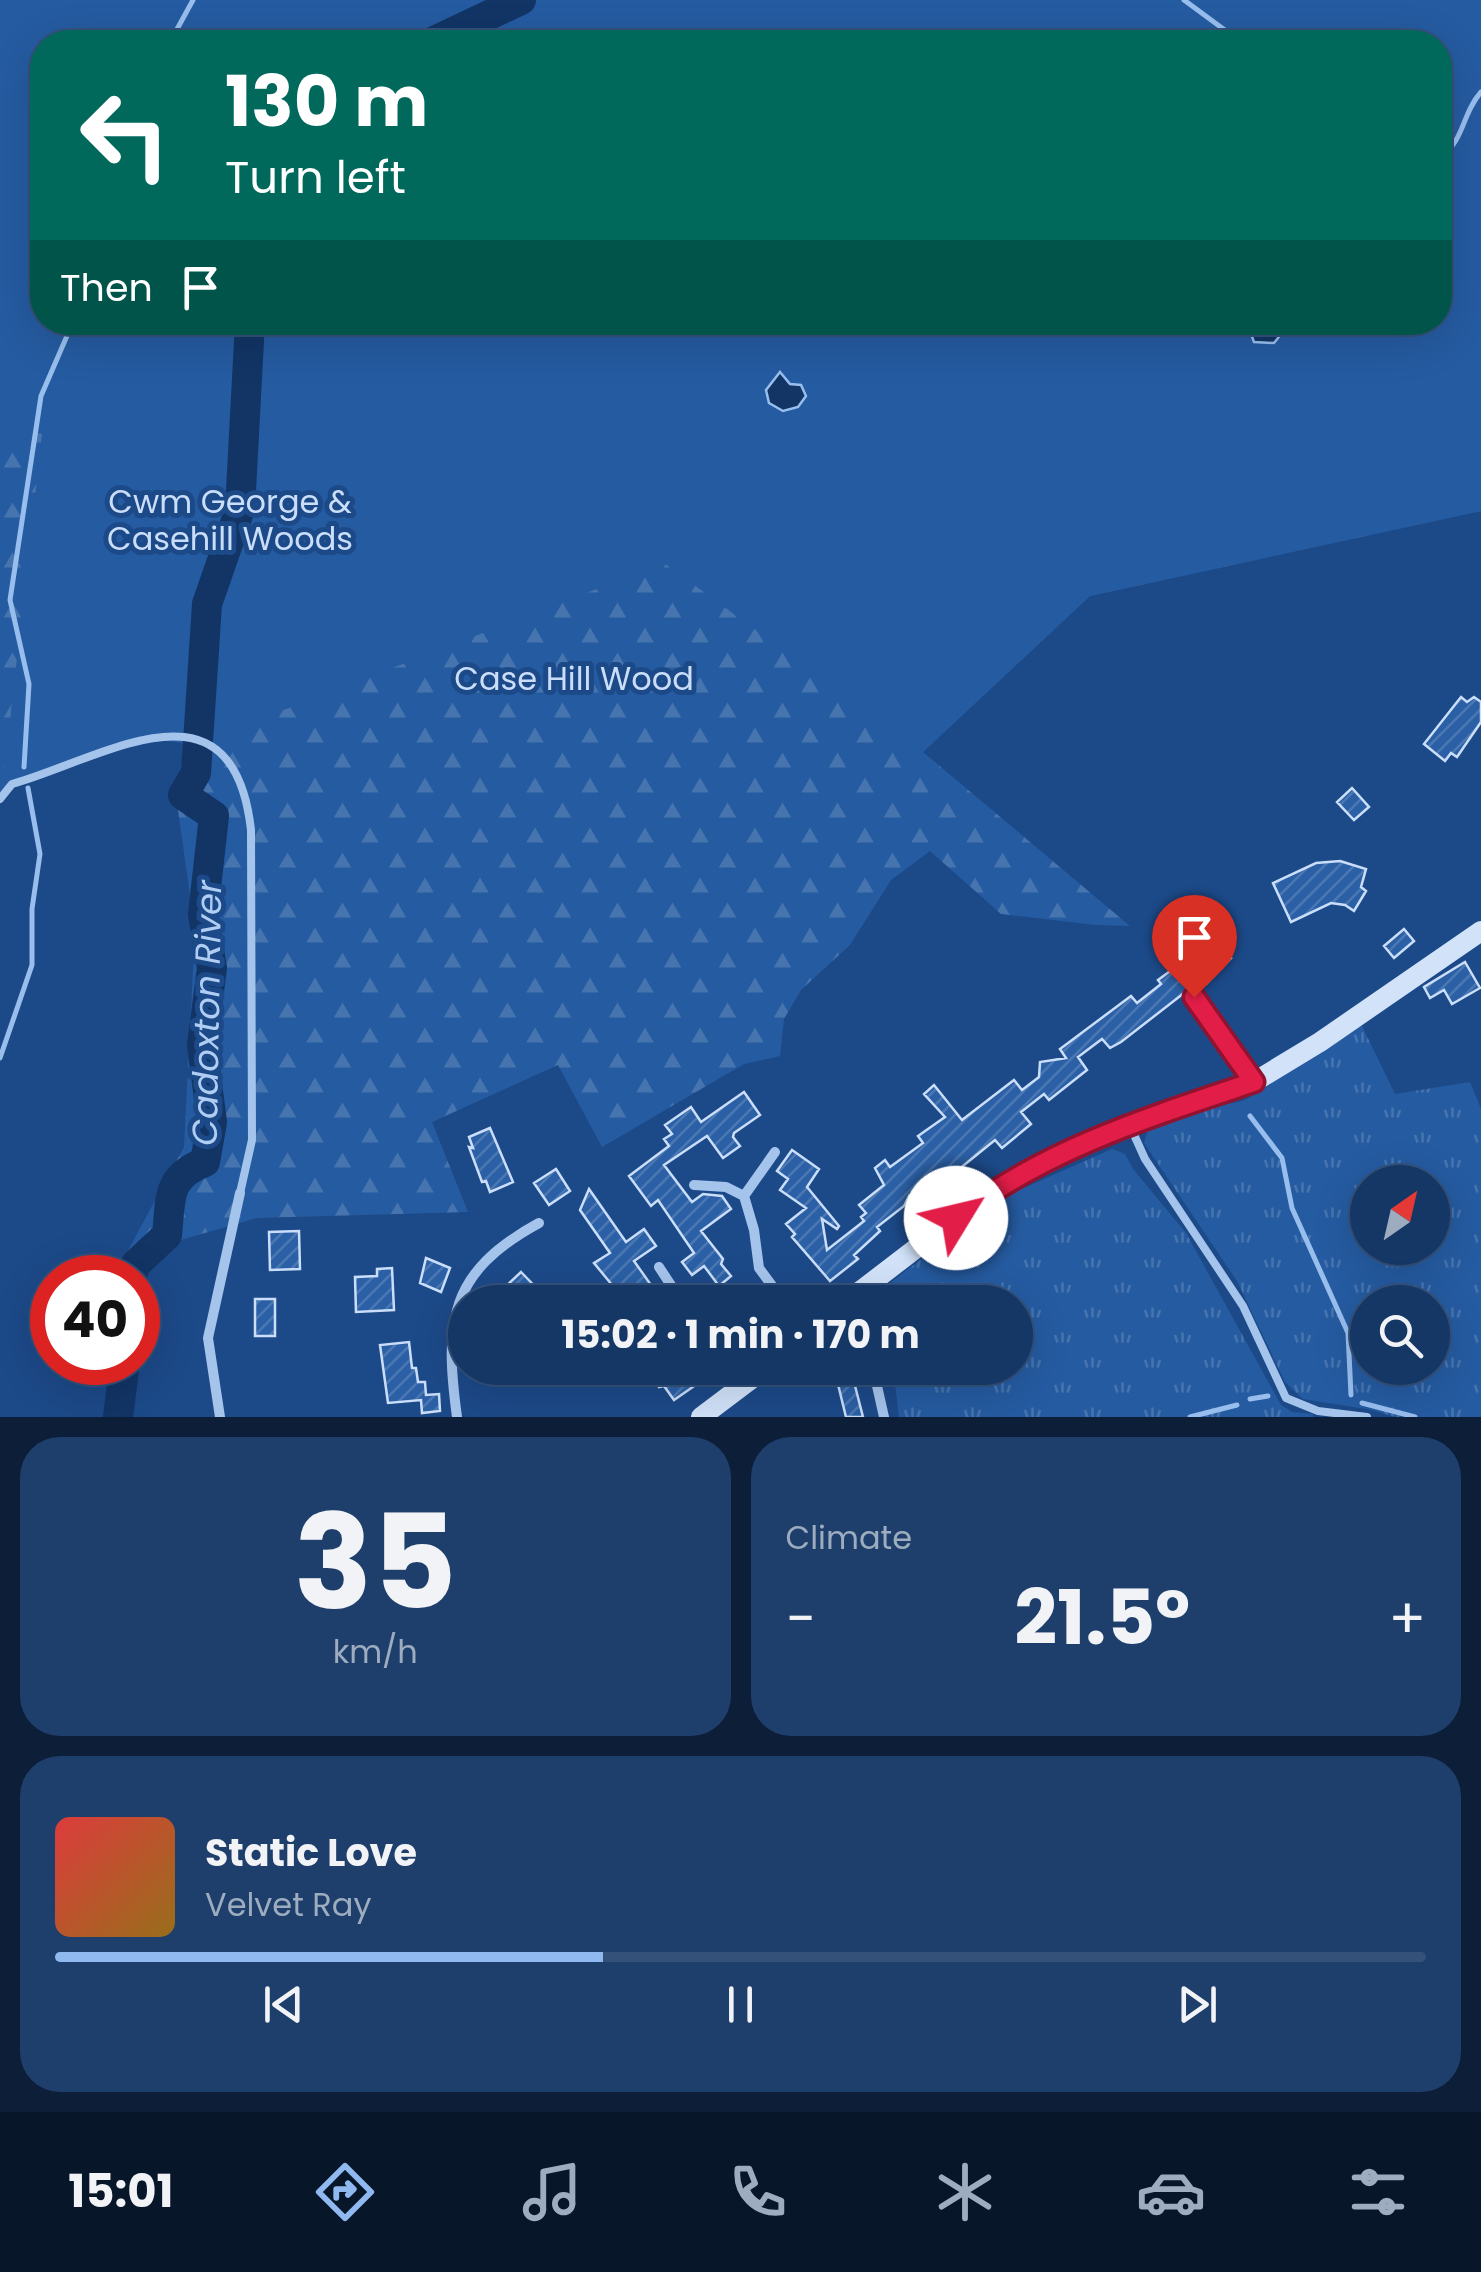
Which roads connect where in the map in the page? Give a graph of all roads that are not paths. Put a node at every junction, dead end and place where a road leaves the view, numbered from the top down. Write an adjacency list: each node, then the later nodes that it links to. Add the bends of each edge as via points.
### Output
1 (0, 798): 8 (lane, via 12,784 97,753 155,736 188,735 220,752 247,796 252,1140)
2 (1481, 931): 4 (street)
3 (1194, 997): 4 (lane)
4 (1254, 1082): 5 (street)
5 (1129, 1125): 14 (street, via 1046,1160 983,1197); 23 (lane, via 1243,1306 1286,1398 1318,1411)
6 (775, 1152): 9 (street)
7 (694, 1184): 9 (street)
8 (240, 1194): 19 (street, via 208,1338)
9 (744, 1196): 13 (street, via 759,1268)
10 (539, 1223): 20 (street, via 504,1242 466,1282 450,1330)
11 (659, 1267): 12 (street)
12 (671, 1285)
13 (772, 1285)
14 (868, 1285)
15 (736, 1385): 18 (street)
16 (745, 1385): 18 (street)
17 (877, 1385): 22 (street)
18 (739, 1390): 21 (street)
19 (220, 1417)
20 (457, 1417)
21 (701, 1417)
22 (884, 1417)
23 (1366, 1417)

